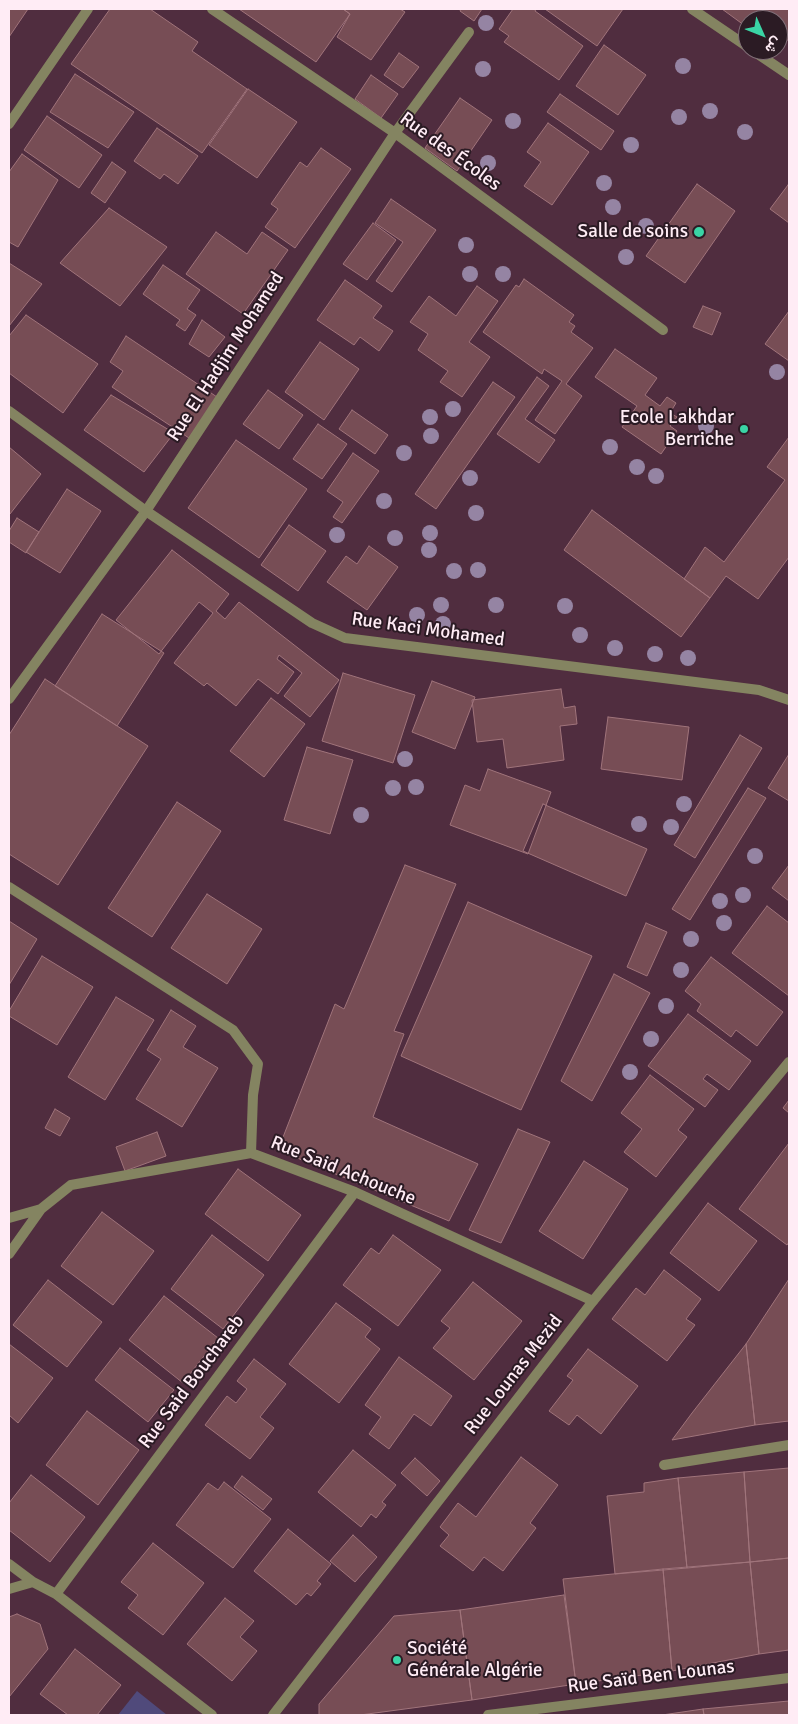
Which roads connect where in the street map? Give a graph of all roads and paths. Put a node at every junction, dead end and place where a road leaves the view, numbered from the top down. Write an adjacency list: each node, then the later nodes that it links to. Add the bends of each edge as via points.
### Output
1 (88, 9): 8 (street)
2 (212, 9): 9 (street, Rue des Écoles)
3 (692, 9): 5 (street)
4 (469, 32): 9 (street, Rue El Hadjim Mohamed)
5 (738, 40)
6 (767, 60): 7 (street)
7 (789, 75)
8 (9, 124)
9 (395, 134): 10 (street, Rue des Écoles); 12 (street, Rue El Hadjim Mohamed)
10 (663, 330)
11 (9, 411): 12 (street, Rue Kaci Mohamed)
12 (146, 510): 13 (street, Rue El Hadjim Mohamed); 14 (street, Rue Kaci Mohamed, via 312,623 345,638 759,690)
13 (9, 699)
14 (789, 700)
15 (9, 887): 17 (street, Rue Said Achouche, via 233,1030 258,1064 253,1095)
16 (789, 1062): 22 (street, Rue Lounas Mezid)
17 (251, 1153): 18 (street, Rue Said Achouche); 19 (street, via 71,1185)
18 (355, 1192): 22 (street, Rue Said Achouche); 28 (street, Rue Said Bouchareb)
19 (41, 1208): 20 (street); 21 (street)
20 (9, 1218)
21 (9, 1254)
22 (593, 1301): 31 (street, Rue Lounas Mezid)
23 (789, 1445): 24 (street)
24 (664, 1465)
25 (9, 1564): 26 (street)
26 (33, 1582): 27 (street); 28 (street)
27 (9, 1589)
28 (56, 1594): 30 (street)
29 (789, 1678): 32 (street, Rue Saïd Ben Lounas)
30 (212, 1715)
31 (273, 1715)
32 (488, 1715)

